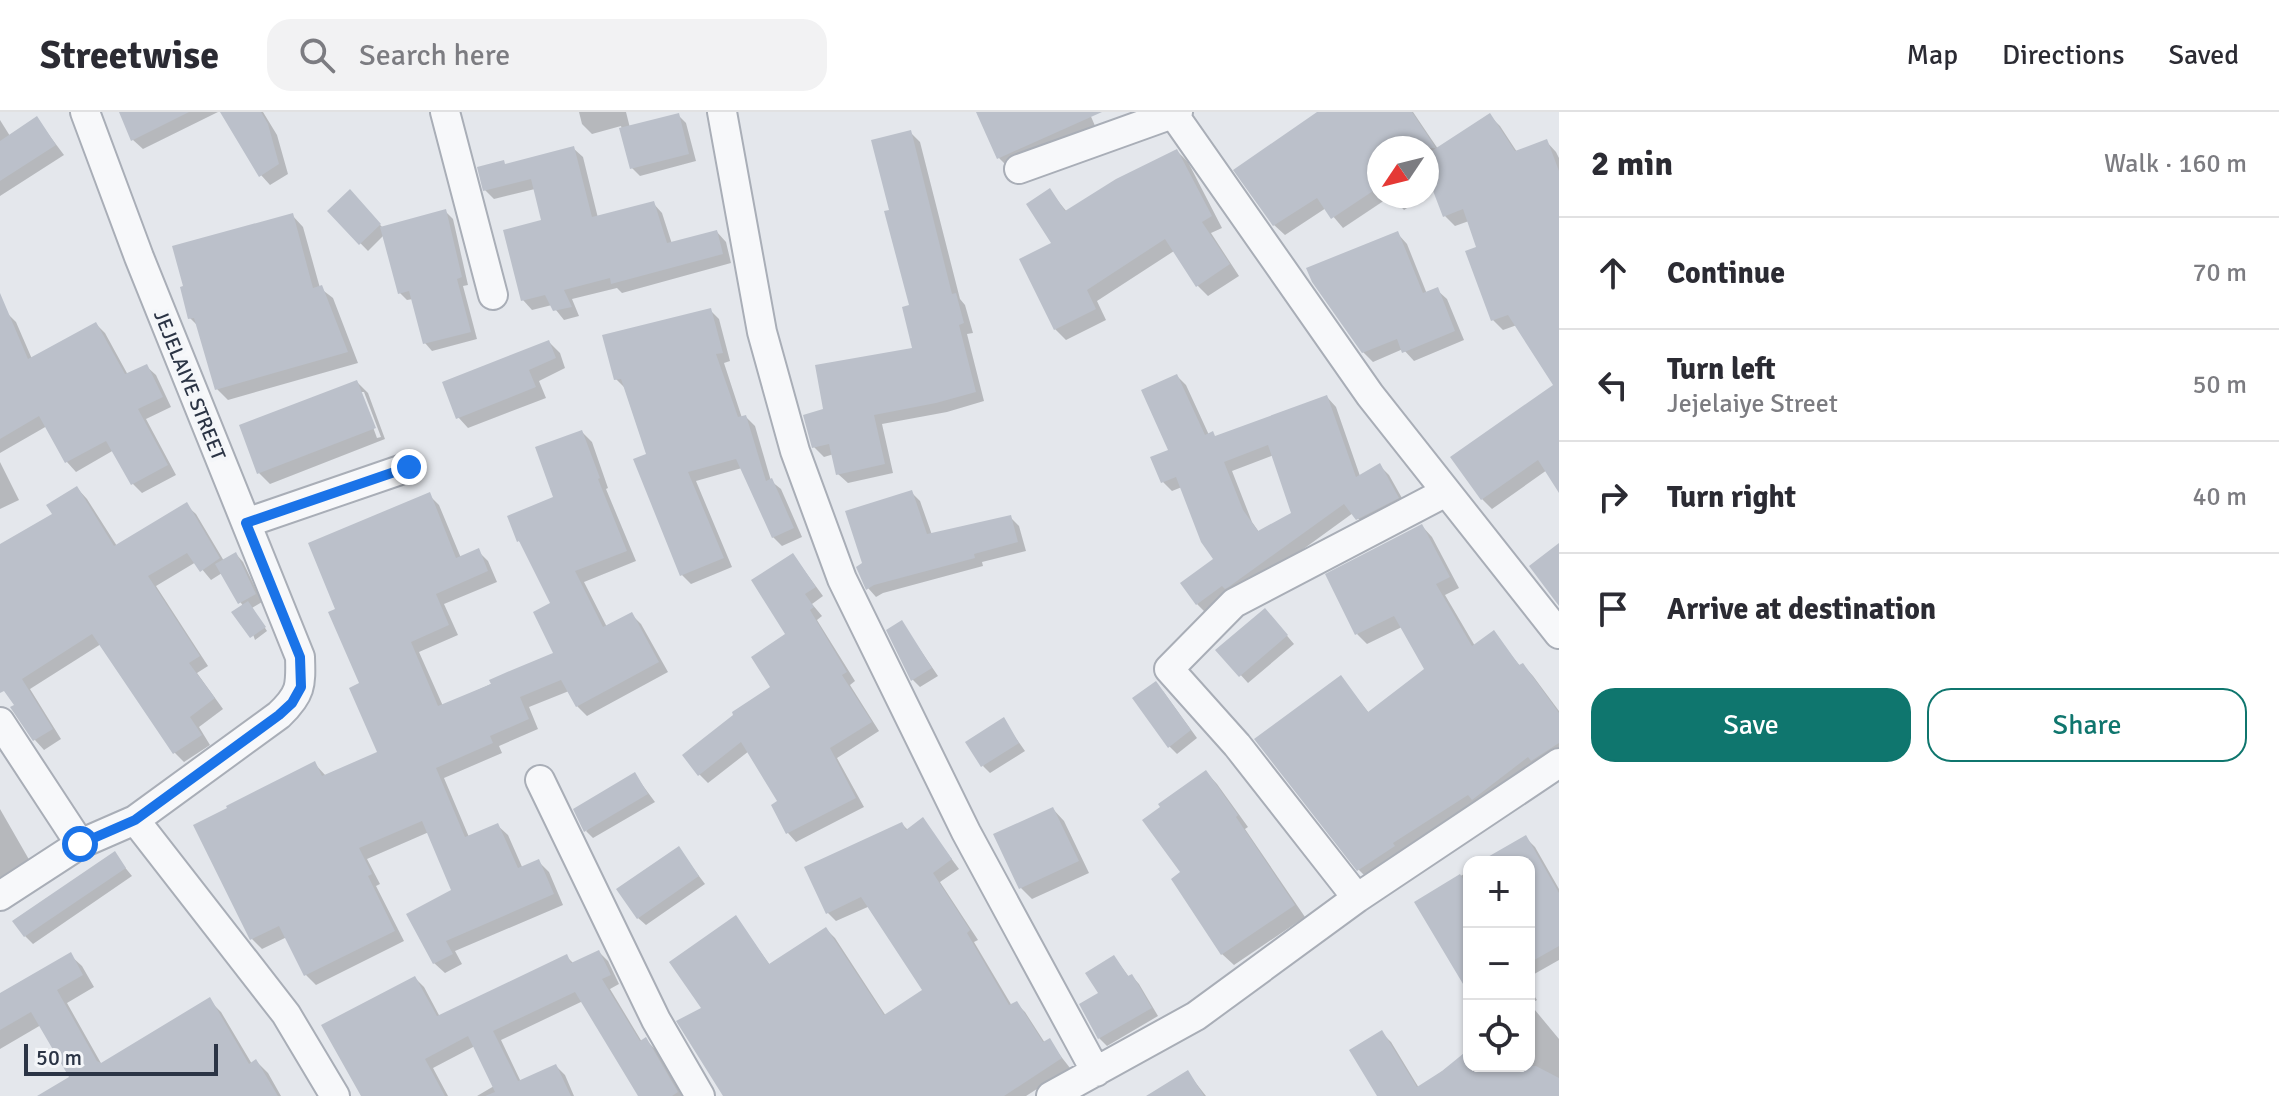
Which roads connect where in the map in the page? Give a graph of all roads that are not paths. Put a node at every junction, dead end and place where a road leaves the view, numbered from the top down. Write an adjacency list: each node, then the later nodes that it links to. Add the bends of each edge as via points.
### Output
1 (85, 112): 9 (street, JEJELAIYE STREET)
2 (445, 112): 6 (street)
3 (722, 112): 18 (street, via 762,332 795,451 842,579 966,832)
4 (1174, 113): 5 (street); 8 (street, via 1370,395)
5 (1019, 169)
6 (493, 295)
7 (409, 467): 9 (street)
8 (1446, 492): 10 (street); 17 (street, via 1234,603 1169,669 1237,745)
9 (246, 523): 14 (street, JEJELAIYE STREET, via 300,657 301,687 279,715)
10 (1559, 634)
11 (0, 722): 15 (street)
12 (1559, 763): 17 (street)
13 (540, 780): 20 (street, via 656,1020)
14 (135, 820): 15 (street); 19 (street, via 286,1014)
15 (80, 844): 16 (street)
16 (0, 896)
17 (1357, 898): 18 (street, via 1196,1016)
18 (1076, 1087)
19 (335, 1096)
20 (700, 1096)

